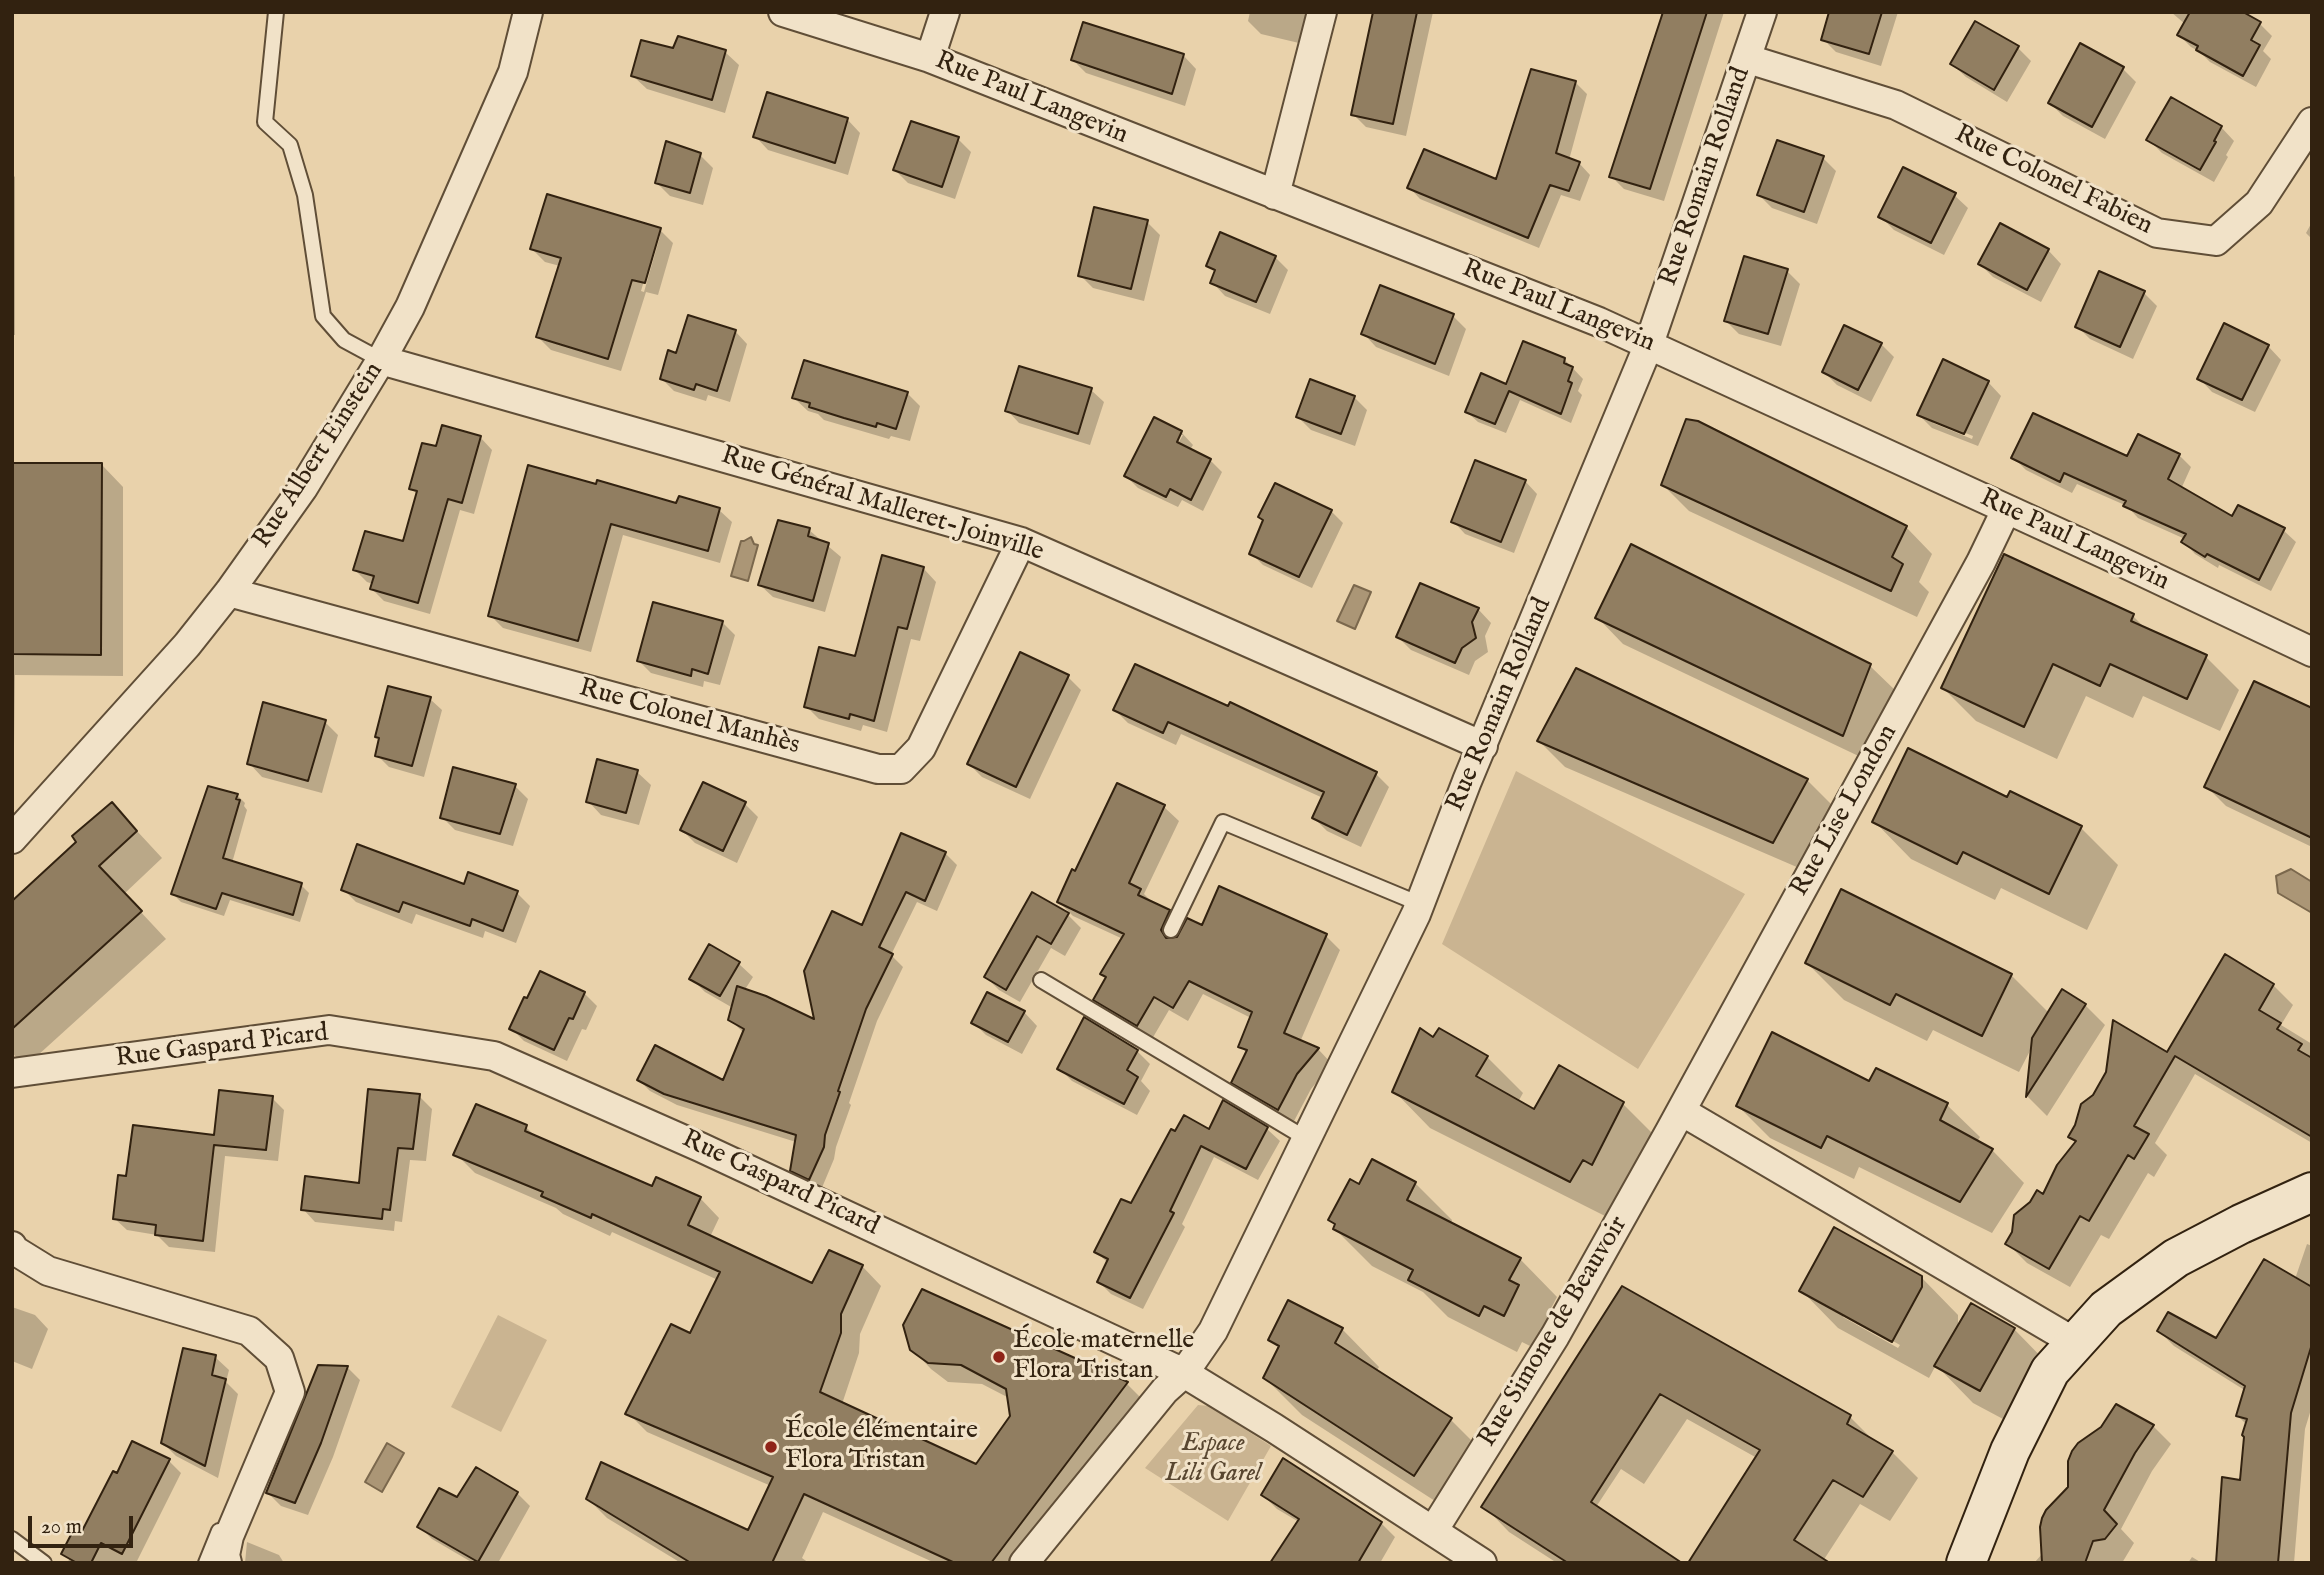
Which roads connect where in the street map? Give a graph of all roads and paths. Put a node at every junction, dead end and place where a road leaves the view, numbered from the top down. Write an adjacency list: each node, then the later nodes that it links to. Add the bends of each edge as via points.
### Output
1 (276, 12): 12 (lane, via 265,122 290,145 304,195 323,316 344,340)
2 (528, 12): 12 (street, Rue Albert Einstein, via 513,72 410,307)
3 (783, 12): 7 (street, Rue Paul Langevin)
4 (945, 12): 7 (street)
5 (1322, 12): 10 (street)
6 (1762, 12): 8 (street, Rue Romain Rolland)
7 (930, 58): 10 (street, Rue Paul Langevin)
8 (1748, 59): 9 (street, Rue Colonel Fabien, via 1896,105 2157,233 2216,241 2259,203); 11 (street, Rue Romain Rolland)
9 (2312, 122)
10 (1275, 195): 11 (street, Rue Paul Langevin)
11 (1649, 344): 13 (street, Rue Paul Langevin); 17 (street, Rue Romain Rolland)
12 (381, 360): 14 (street, Rue Général Malleret-Joinville); 15 (street, Rue Albert Einstein, via 303,488)
13 (2006, 510): 16 (street, Rue Paul Langevin); 23 (street, Rue Lise London)
14 (1021, 542): 15 (street, Rue Colonel Manhès, via 921,748 901,769 878,769); 17 (street, Rue Général Malleret-Joinville)
15 (229, 592): 18 (street, Rue Albert Einstein)
16 (2312, 652)
17 (1483, 746): 19 (street, Rue Romain Rolland)
18 (12, 839)
19 (1420, 904): 20 (lane, via 1223,822); 24 (street, Rue Romain Rolland)
20 (1171, 930)
21 (1041, 980): 24 (lane)
22 (12, 1073): 28 (street, Rue Gaspard Picard, via 329,1030 494,1056)
23 (1676, 1121): 27 (street); 30 (street, Rue Simone de Beauvoir, via 1555,1336)
24 (1307, 1139): 28 (street, Rue Romain Rolland, via 1213,1331)
25 (2312, 1192): 27 (main road, via 2176,1258 2106,1309)
26 (12, 1246): 29 (street, via 48,1271 249,1331 279,1358 290,1392)
27 (2076, 1343): 37 (main road, via 2050,1371 2010,1451)
28 (1184, 1373): 30 (street, Rue Gaspard Picard); 35 (street, Rue Romain Rolland)
29 (238, 1514): 33 (lane, via 220,1527); 34 (street, via 225,1555)
30 (1433, 1531): 36 (street, Rue Gaspard Picard)
31 (12, 1539): 32 (lane)
32 (44, 1563)
33 (206, 1563)
34 (228, 1563)
35 (1024, 1563)
36 (1482, 1563)
37 (1966, 1563)

